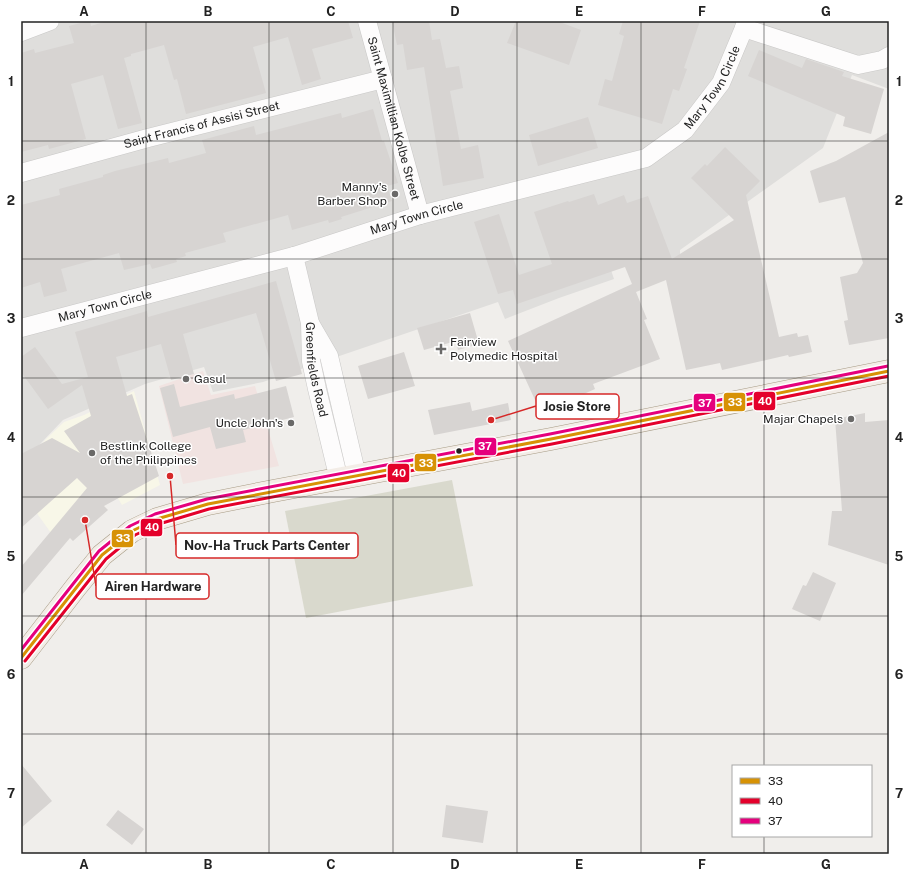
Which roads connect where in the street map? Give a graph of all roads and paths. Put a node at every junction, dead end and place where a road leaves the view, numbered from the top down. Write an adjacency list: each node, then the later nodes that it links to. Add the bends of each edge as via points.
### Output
1 (50, 21): 4 (street)
2 (367, 21): 6 (street, Saint Maximillian Kolbe Street)
3 (745, 25): 5 (street, via 858,65); 8 (street, Mary Town Circle, via 721,83 685,130 646,158)
4 (21, 32)
5 (889, 56)
6 (383, 78): 7 (street, Saint Francis of Assisi Street); 8 (street, Saint Maximillian Kolbe Street)
7 (21, 173)
8 (420, 215): 9 (street, Mary Town Circle)
9 (294, 256): 10 (street, Mary Town Circle); 12 (street, Greenfields Road, via 310,323 311,361 317,389)
10 (21, 328)
11 (889, 371): 12 (main road)
12 (348, 478): 13 (main road, via 208,504 157,519 132,531 102,555)
13 (21, 658)

